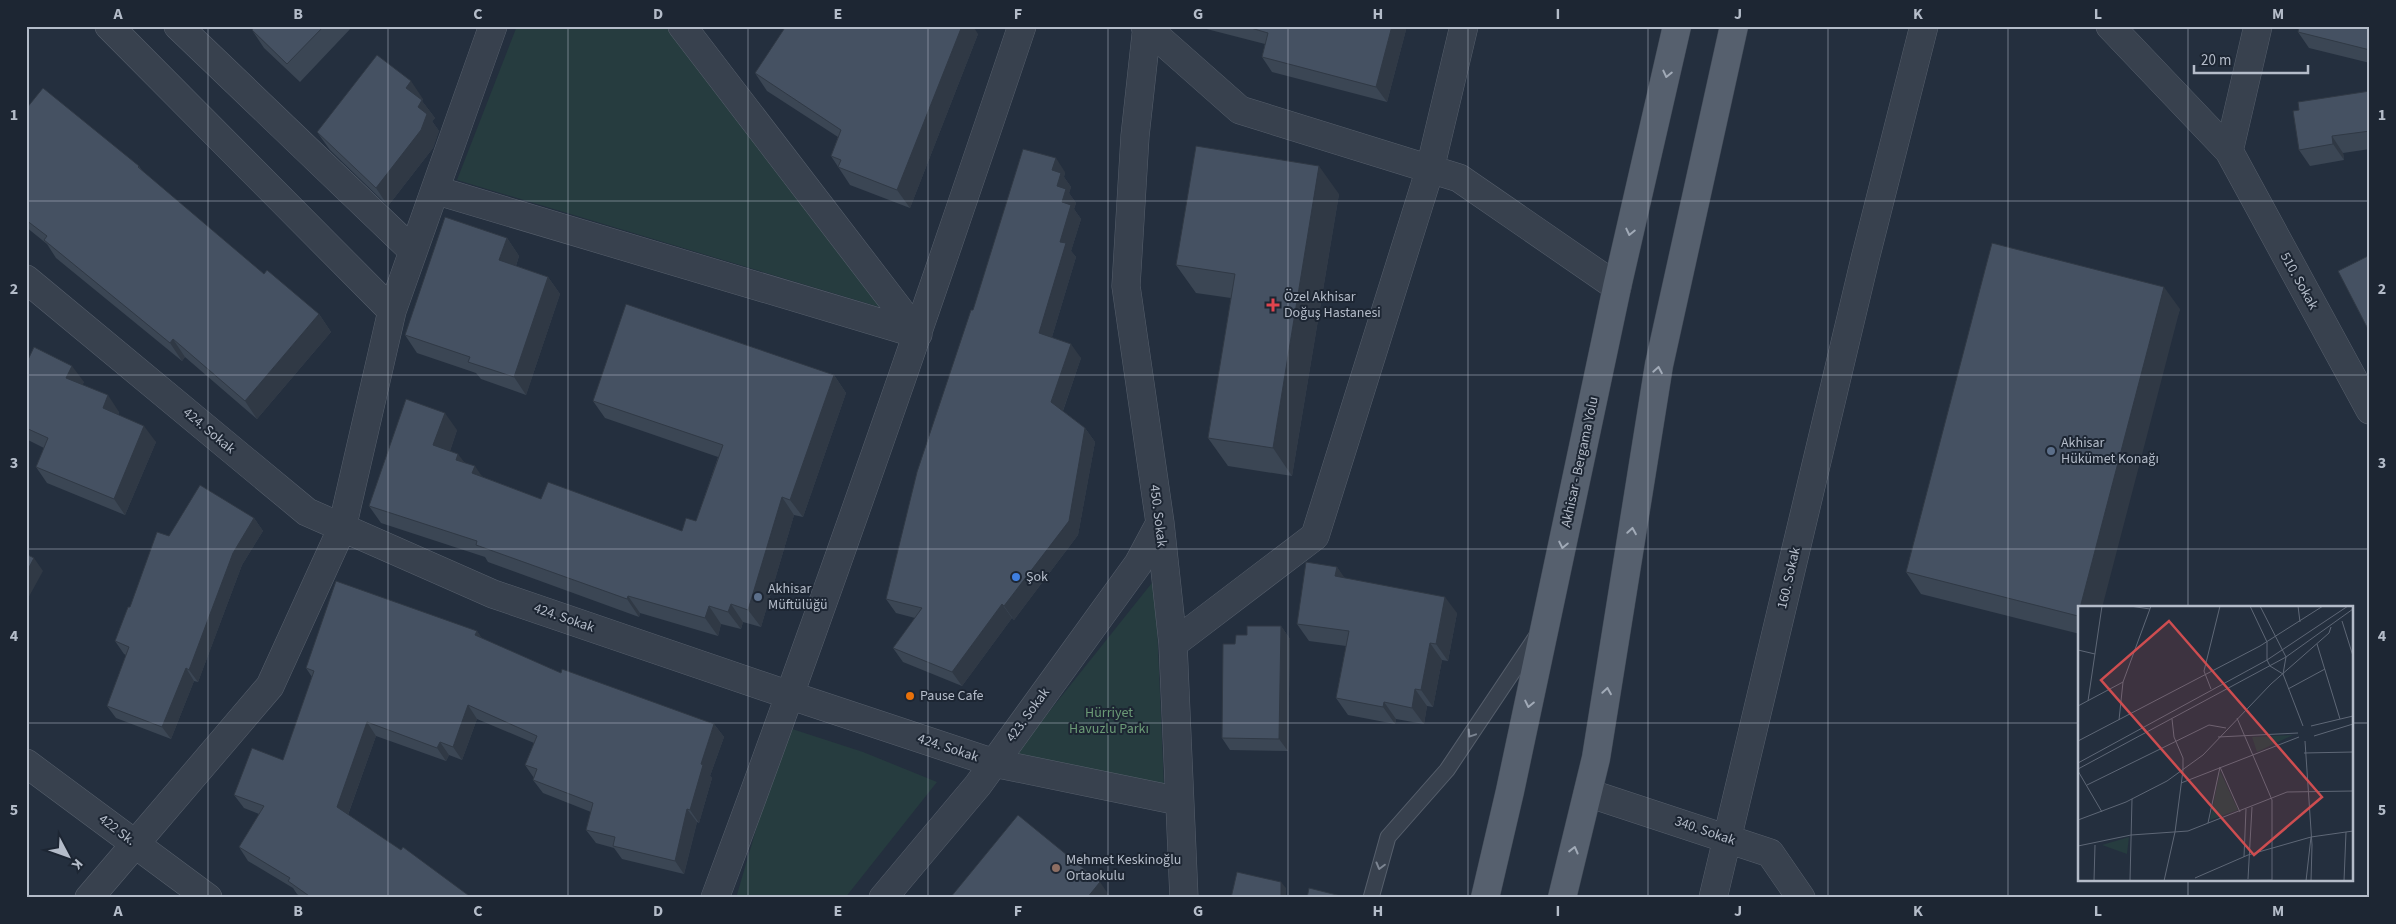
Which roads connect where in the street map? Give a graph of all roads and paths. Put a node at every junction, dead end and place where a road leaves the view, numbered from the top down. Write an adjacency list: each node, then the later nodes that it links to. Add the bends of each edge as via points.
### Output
1 (109, 26): 19 (street)
2 (178, 26): 16 (street)
3 (493, 26): 15 (street)
4 (682, 26): 20 (street)
5 (1022, 26): 20 (street)
6 (1464, 26): 14 (street)
7 (1678, 26): 18 (main road, Akhisar - Bergama Yolu, one-way to 18)
8 (1734, 26): 29 (main road, one-way to 8, via 1659,365)
9 (1924, 26): 31 (street, 160. Sokak)
10 (2110, 26): 13 (street, 510. Sokak)
11 (2258, 26): 13 (street)
12 (1146, 27): 14 (street, via 1240,110); 22 (street, 450. Sokak, via 1135,136 1126,286)
13 (2229, 152): 21 (street, 510. Sokak)
14 (1430, 169): 18 (street, via 1459,178); 25 (street, via 1315,536)
15 (435, 190): 16 (street); 20 (street)
16 (414, 250): 19 (street)
17 (26, 279): 23 (street, 424. Sokak, via 307,512)
18 (1617, 287): 24 (main road, Akhisar - Bergama Yolu, one-way to 24)
19 (392, 311): 23 (street)
20 (918, 334): 26 (street)
21 (2370, 410)
22 (1160, 523): 25 (street, 450. Sokak); 28 (street, 423. Sokak, via 1138,564)
23 (342, 528): 26 (street, 424. Sokak, via 493,594); 32 (street, via 270,686)
24 (1547, 621): 38 (lane, one-way to 38, via 1447,770 1388,837); 39 (main road, Akhisar - Bergama Yolu, one-way to 39)
25 (1173, 644): 30 (street, 450. Sokak)
26 (789, 696): 28 (street, 424. Sokak); 35 (street)
27 (26, 762): 32 (street, 422 Sk.)
28 (994, 763): 30 (street, 424. Sokak); 36 (street, 423. Sokak)
29 (1588, 793): 31 (street, 340. Sokak); 40 (main road, one-way to 29)
30 (1180, 801): 37 (street, 450. Sokak)
31 (1726, 838): 41 (street, 160. Sokak); 42 (street, 340. Sokak, via 1770,853)
32 (135, 843): 33 (street); 34 (street, 422 Sk.)
33 (88, 898)
34 (208, 898)
35 (715, 898)
36 (883, 898)
37 (1184, 898)
38 (1371, 898)
39 (1485, 898)
40 (1562, 898)
41 (1713, 898)
42 (1801, 898)

